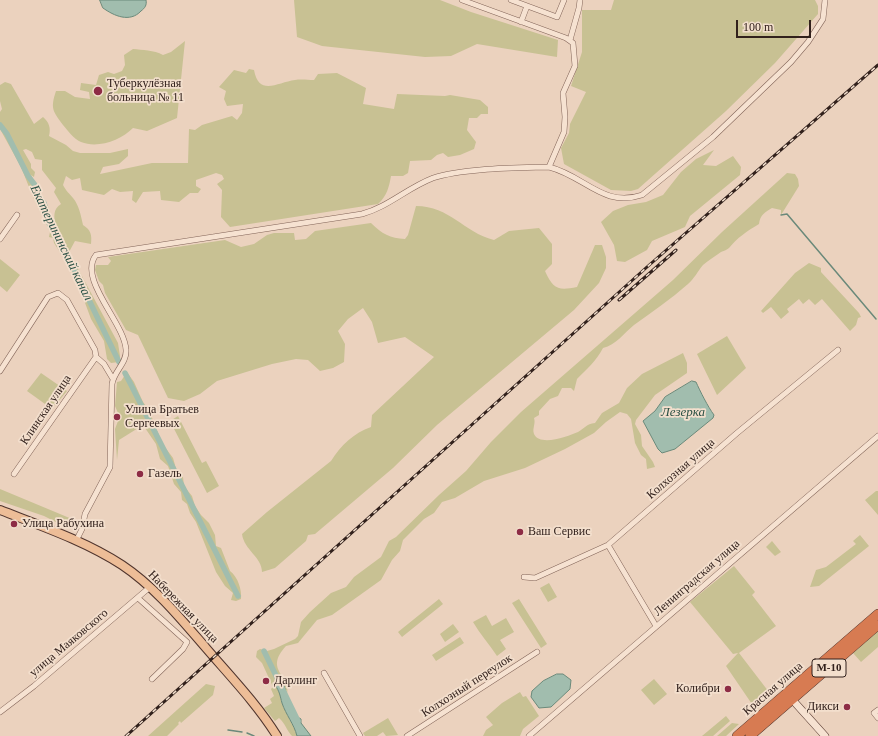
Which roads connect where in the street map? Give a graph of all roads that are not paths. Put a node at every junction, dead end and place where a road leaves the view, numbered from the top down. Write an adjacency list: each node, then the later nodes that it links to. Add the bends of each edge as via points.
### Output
1 (462, 0): 6 (street)
2 (511, 0): 7 (street)
3 (564, 0): 7 (street, via 557,17)
4 (580, 0): 9 (street)
5 (825, 0): 10 (street, via 823,19 791,62 713,137 642,195 618,199)
6 (475, 2): 8 (street)
7 (527, 6): 8 (street)
8 (521, 22): 9 (street)
9 (570, 40): 10 (street, via 573,44 575,66 563,93 566,126)
10 (549, 167): 16 (street, via 445,175 419,184 380,208 362,214 96,254 91,264 93,278 126,350 126,356)
11 (18, 215): 12 (street)
12 (0, 239)
13 (838, 350): 21 (street, Колхозная улица)
14 (96, 357): 15 (street, via 95,350 67,300 58,293 48,297); 16 (street, via 104,364); 18 (street, Клинская улица)
15 (0, 371)
16 (113, 379): 20 (street, via 110,467 85,514)
17 (878, 436): 27 (street, Ленинградская улица)
18 (14, 474)
19 (0, 510): 20 (main road, Набережная улица)
20 (76, 541): 23 (main road, Набережная улица, via 113,559)
21 (608, 545): 22 (street, Колхозная улица, via 535,578); 27 (street)
22 (524, 577)
23 (150, 587): 24 (street, улица Маяковского); 35 (main road, Набережная улица, via 243,690)
24 (138, 598): 30 (street, via 187,642); 33 (street, улица Маяковского)
25 (878, 614): 31 (highway, Красная улица / М-10)
26 (878, 625): 31 (highway, Красная улица / М-10)
27 (656, 626): 38 (street, Ленинградская улица)
28 (537, 652): 37 (street, Колхозный переулок)
29 (324, 673): 36 (street)
30 (152, 679)
31 (789, 696): 39 (highway, Красная улица / М-10); 40 (highway, Красная улица / М-10); 41 (main road)
32 (878, 710): 34 (street, via 874,713)
33 (0, 712)
34 (878, 718)
35 (277, 736)
36 (360, 736)
37 (407, 736)
38 (529, 736)
39 (737, 736)
40 (750, 736)
41 (825, 736)

